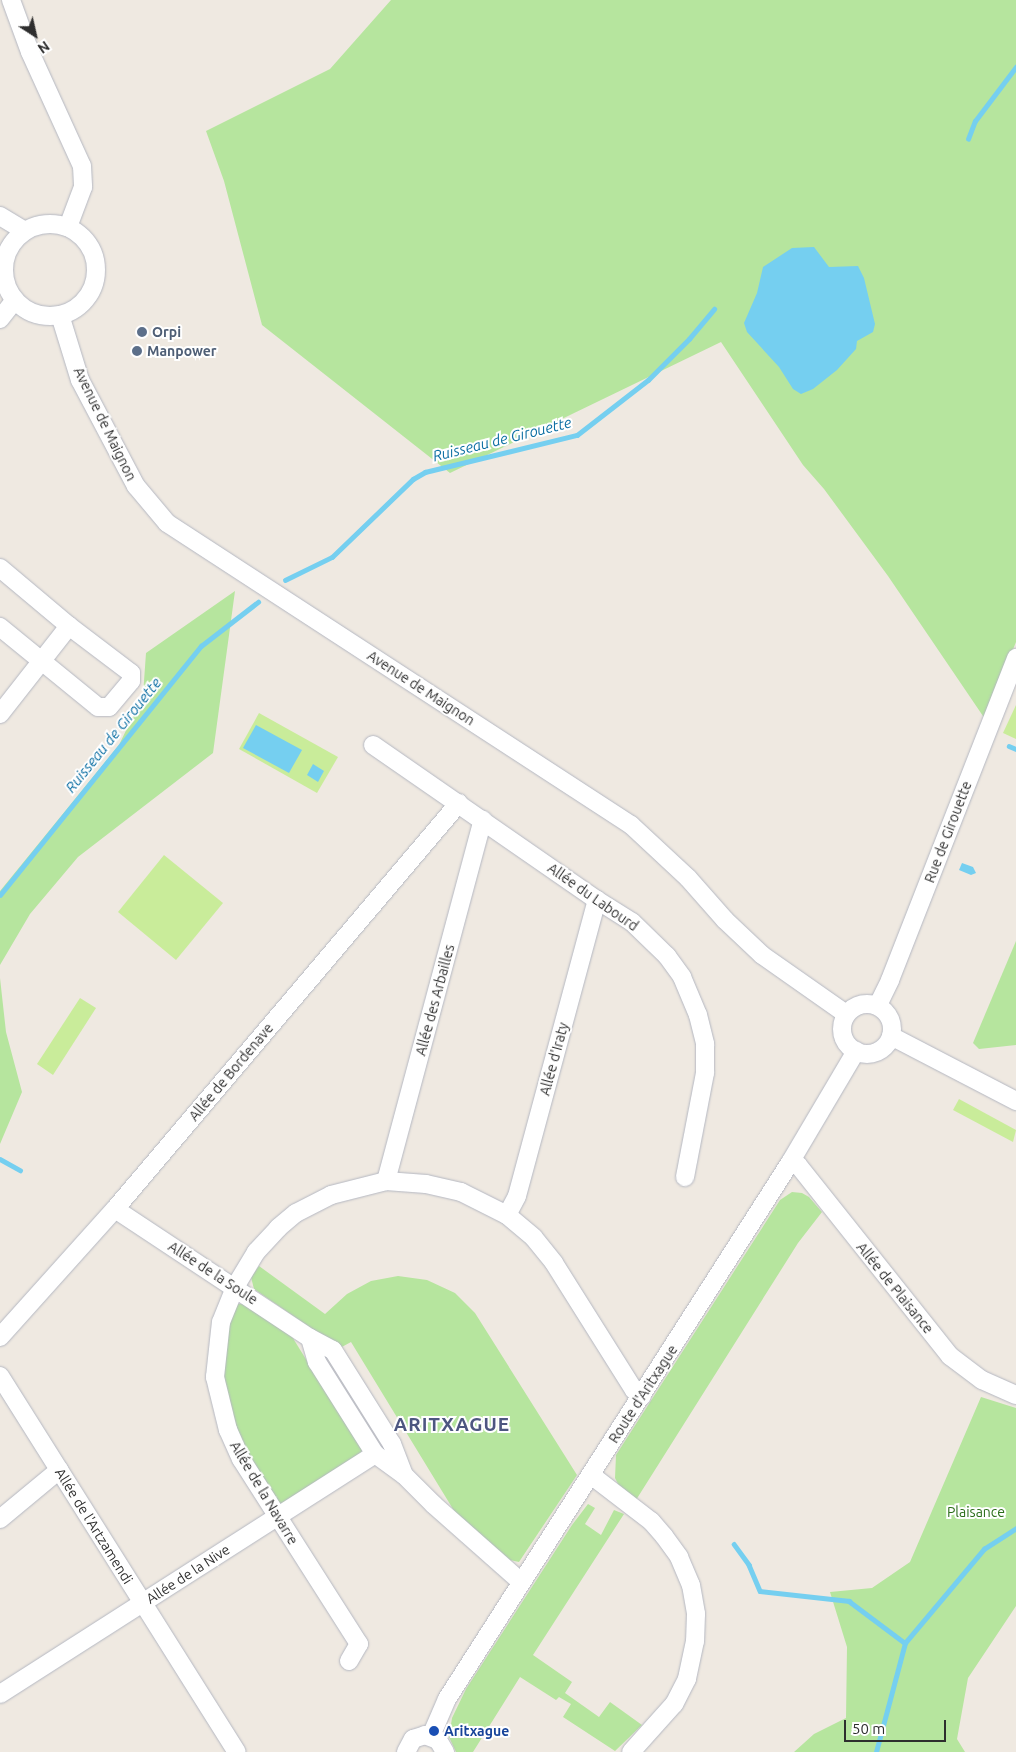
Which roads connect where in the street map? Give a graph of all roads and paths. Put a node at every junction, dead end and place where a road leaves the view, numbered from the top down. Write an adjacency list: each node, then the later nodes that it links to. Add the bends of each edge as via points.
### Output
1 (11, 0): 3 (street, via 30,52 82,166 83,187)
2 (0, 216): 4 (street)
3 (68, 227): 4 (street, via 46,224); 7 (street, via 90,246 96,275 91,292 83,302)
4 (25, 231): 5 (street)
5 (2, 257): 6 (street, via 8,288)
6 (15, 300): 7 (street, via 36,314); 8 (street)
7 (60, 315): 20 (street, Avenue de Maignon, via 84,388 136,486 167,523 630,826 688,878 725,920 762,954)
8 (0, 319)
9 (1, 571): 10 (street)
10 (69, 626): 13 (street); 13 (street, via 131,673 131,681 109,707 98,707)
11 (0, 627): 13 (street)
12 (1016, 658): 19 (street, Rue de Girouette)
13 (42, 661): 14 (street)
14 (0, 714)
15 (373, 745): 16 (street, Allée du Labourd)
16 (459, 803): 17 (street, Allée du Labourd); 27 (street, Allée de Bordenave)
17 (483, 820): 18 (street, Allée du Labourd); 26 (street, Allée des Arbailles)
18 (597, 900): 25 (street, Allée du Labourd, via 632,922 667,956 682,977 698,1015 705,1044 704,1073); 28 (street, Allée d'Iraty, via 517,1196)
19 (878, 1006): 20 (street, via 864,1004); 21 (street, via 891,1022)
20 (846, 1014): 22 (street, via 842,1022 844,1039)
21 (891, 1036): 22 (street, via 879,1051 870,1054); 23 (street)
22 (856, 1051): 24 (street, Route d'Aritxague)
23 (1016, 1101)
24 (791, 1162): 33 (street, Allée de Plaisance, via 798,1165 950,1356 982,1380); 34 (street, Route d'Aritxague)
25 (685, 1177)
26 (386, 1180): 28 (street, Allée de la Navarre, via 461,1192); 29 (street, Allée de la Navarre, via 331,1195 296,1214 256,1252)
27 (115, 1209): 29 (street, Allée de la Soule); 30 (street, Allée de Bordenave)
28 (507, 1215): 34 (street, Allée de la Navarre, via 534,1238 554,1264 634,1390)
29 (235, 1287): 31 (street, Allée de la Soule); 39 (street, Allée de la Navarre, via 221,1322 216,1377 228,1430 241,1459)
30 (0, 1337)
31 (310, 1338): 35 (street, Allée de la Soule, via 316,1362); 37 (street, Allée de la Soule, via 333,1350 392,1444)
32 (0, 1376): 36 (street, Allée de l'Artzamendi)
33 (1016, 1395)
34 (642, 1396): 38 (street, Route d'Aritxague)
35 (375, 1454): 37 (street, Allée de la Soule); 39 (street, Allée de la Nive)
36 (59, 1470): 40 (street); 42 (street, Allée de l'Artzamendi)
37 (404, 1475): 41 (street, Allée de la Soule)
38 (591, 1475): 41 (street, Route d'Aritxague); 49 (street, via 651,1521 664,1536 679,1557 691,1585 696,1614 687,1679 674,1704)
39 (278, 1516): 42 (street, Allée de la Nive); 43 (street, Allée de la Navarre, via 359,1644)
40 (0, 1518)
41 (521, 1582): 45 (street, Route d'Aritxague, via 447,1699)
42 (143, 1603): 44 (street, Allée de la Nive); 46 (street, Allée de l'Artzamendi)
43 (349, 1661)
44 (0, 1694)
45 (431, 1736): 47 (street, via 413,1739); 48 (street, via 438,1740)
46 (237, 1752)
47 (406, 1752)
48 (445, 1752)
49 (631, 1752)

